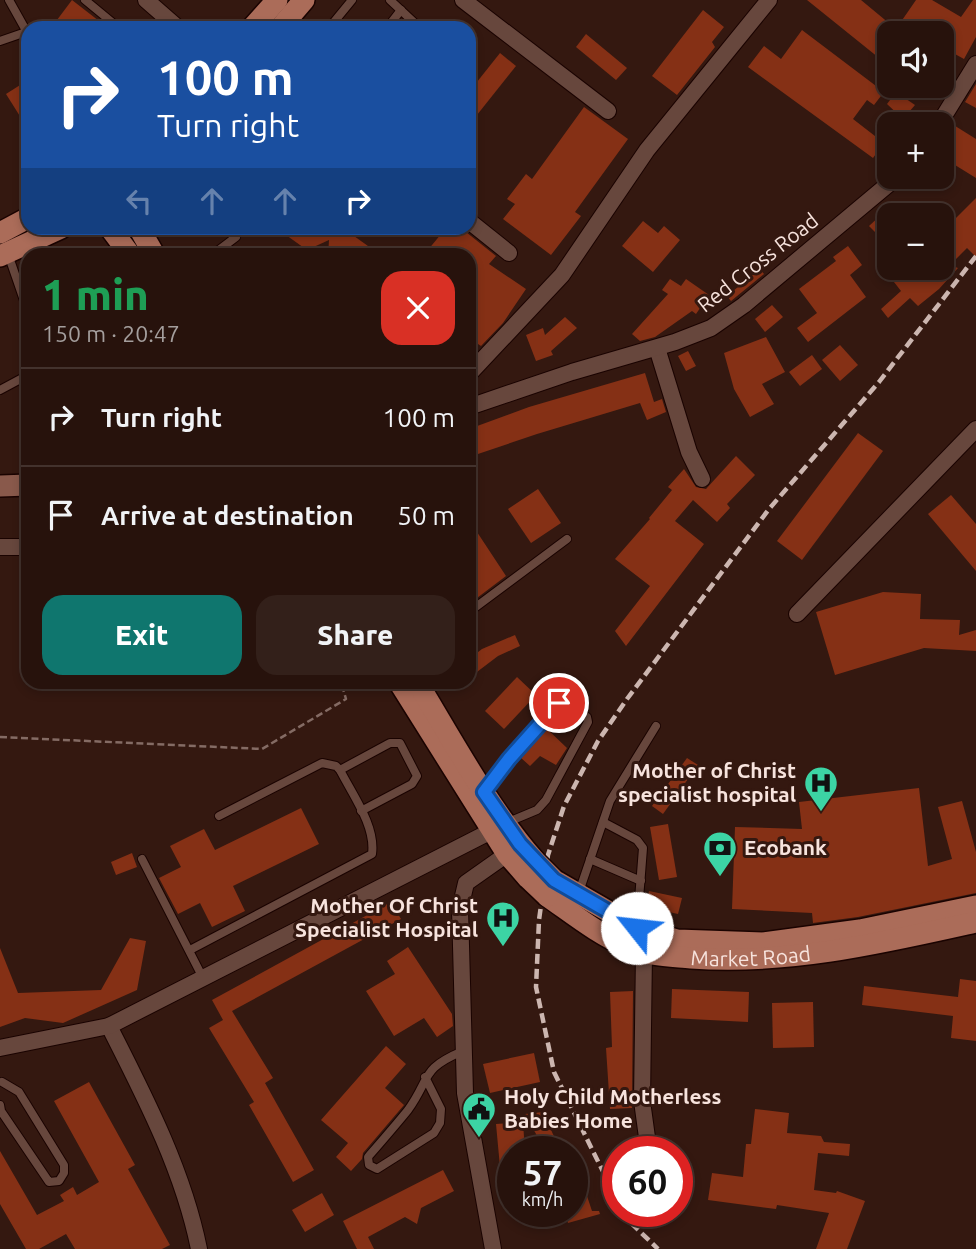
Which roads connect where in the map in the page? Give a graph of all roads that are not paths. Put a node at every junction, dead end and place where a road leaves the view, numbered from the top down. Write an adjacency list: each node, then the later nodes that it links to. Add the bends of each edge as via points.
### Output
1 (9, 0): 18 (lane)
2 (85, 0): 11 (lane)
3 (146, 0): 12 (street)
4 (277, 0): 13 (main road)
5 (352, 0): 15 (lane)
6 (390, 0): 10 (lane)
7 (463, 0): 22 (street)
8 (769, 0): 34 (street, via 647,150 562,275)
9 (295, 3): 14 (main road)
10 (401, 10): 16 (lane); 17 (lane)
11 (110, 21)
12 (170, 21)
13 (258, 21)
14 (284, 21)
15 (335, 21)
16 (392, 21)
17 (413, 21)
18 (21, 22)
19 (21, 35): 20 (lane)
20 (0, 41)
21 (976, 64): 23 (street)
22 (608, 111)
23 (946, 112)
24 (883, 189): 33 (street, Red Cross Road, via 744,305 711,328)
25 (21, 225): 29 (main road)
26 (476, 227): 31 (street)
27 (37, 235): 29 (main road)
28 (236, 236): 30 (lane)
29 (2, 245): 32 (lane)
30 (221, 248)
31 (509, 253)
32 (21, 294)
33 (657, 348): 37 (street, Red Cross Road); 39 (street, via 689,452)
34 (476, 367)
35 (21, 379): 36 (lane)
36 (0, 390)
37 (476, 405)
38 (976, 429): 46 (street)
39 (702, 479)
40 (21, 485): 41 (street)
41 (0, 486)
42 (567, 539): 45 (lane)
43 (0, 547): 44 (street)
44 (21, 547)
45 (476, 607)
46 (797, 614)
47 (404, 689): 55 (main road, Market Road)
48 (421, 689): 51 (main road, Market Road)
49 (656, 726): 54 (lane, via 618,785)
50 (340, 770): 52 (lane); 52 (lane, via 390,743 400,743 417,776 412,785); 53 (lane, via 322,763)
51 (484, 792): 55 (main road, Market Road); 55 (lane, via 563,700 587,717 546,800 537,810)
52 (361, 811): 66 (lane, via 374,842 372,854)
53 (219, 816)
54 (603, 822): 58 (lane); 60 (lane, via 643,848)
55 (499, 827): 56 (main road, Market Road); 59 (main road, Market Road); 68 (street)
56 (507, 854): 59 (main road, Market Road); 71 (street, via 466,883 462,891)
57 (142, 859): 66 (lane)
58 (590, 859): 60 (lane); 62 (lane)
59 (532, 869): 61 (main road, Market Road, bridge)
60 (640, 881): 65 (lane)
61 (550, 888): 62 (main road, Market Road); 67 (main road, Market Road, via 605,936)
62 (578, 895): 65 (main road, Market Road)
63 (976, 906): 65 (main road, Market Road, via 860,930 763,943 677,940)
64 (976, 922): 67 (main road, Market Road, via 870,946 778,958 730,961)
65 (637, 928)
66 (190, 950): 68 (lane)
67 (644, 953): 76 (street, via 642,1101)
68 (203, 978): 69 (street)
69 (109, 1026): 70 (street); 77 (street, via 154,1116 192,1215)
70 (0, 1048)
71 (463, 1052): 72 (lane, via 440,1061); 78 (street, via 465,1093)
72 (425, 1077): 72 (lane, via 409,1108 368,1157 369,1165 377,1169 434,1133 441,1109)
73 (1, 1079): 74 (lane); 75 (lane, via 19,1092 64,1165 59,1181 49,1182)
74 (0, 1093)
75 (0, 1105)
76 (647, 1136)
77 (199, 1249)
78 (493, 1249)

